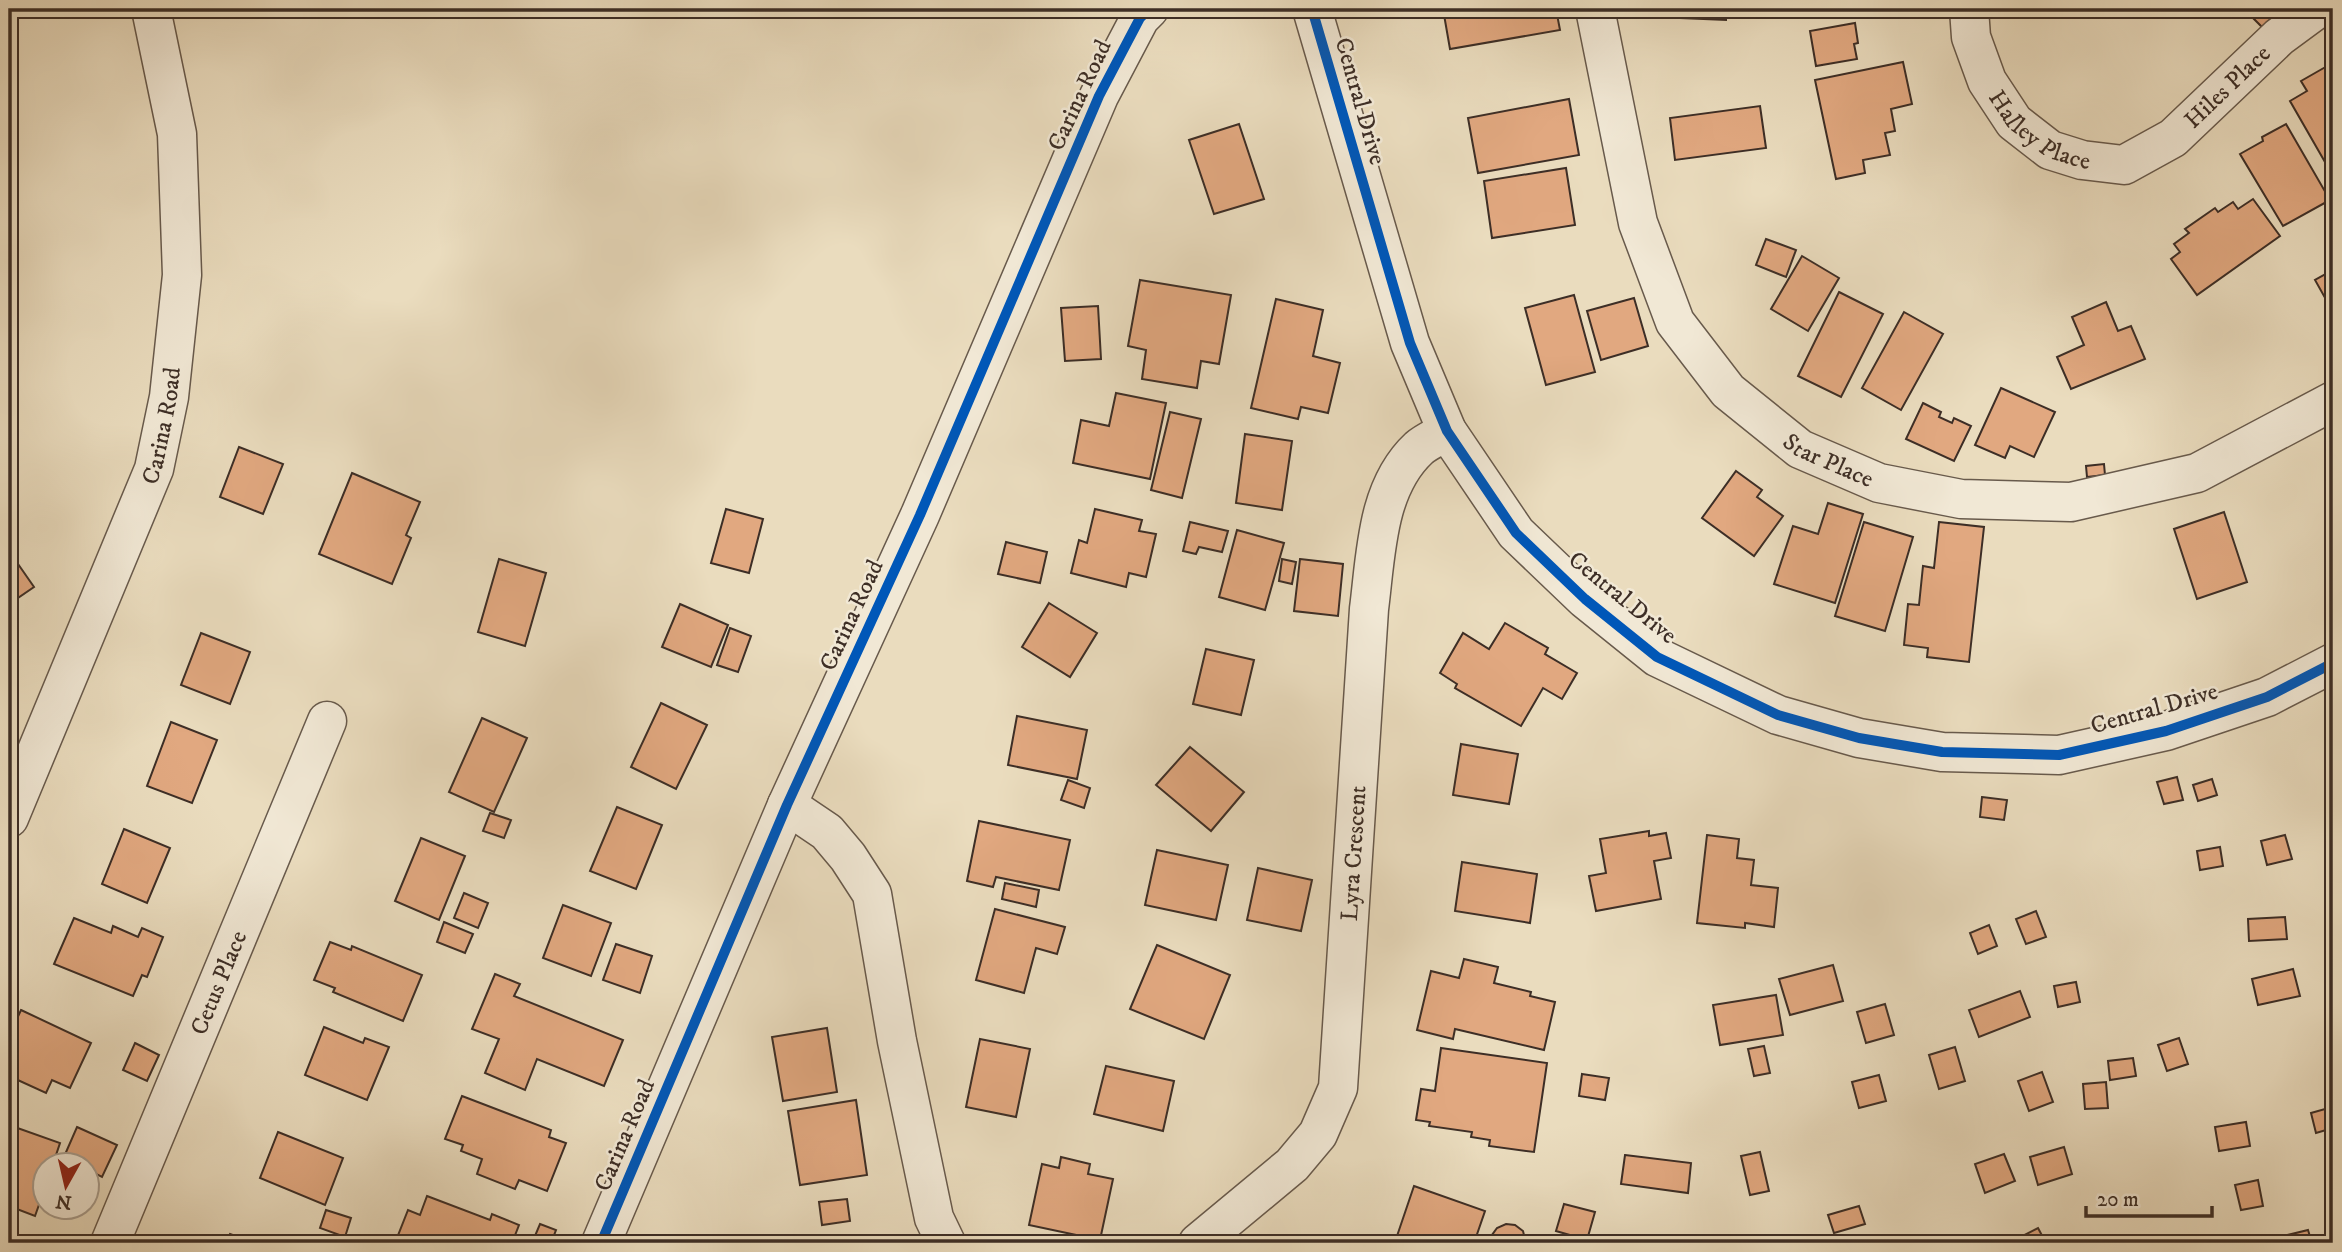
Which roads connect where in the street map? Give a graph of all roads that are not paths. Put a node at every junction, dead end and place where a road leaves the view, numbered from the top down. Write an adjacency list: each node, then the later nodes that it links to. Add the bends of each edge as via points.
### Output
1 (151, 9): 13 (street, Carina Road, via 177,134 182,275 169,397 154,469)
2 (1149, 9): 12 (street, Carina Road, via 1099,96 920,515)
3 (1311, 9): 9 (street, Central Drive, via 1410,343)
4 (1595, 9): 8 (street, Star Place, via 1638,223 1675,322 1728,391 1800,449 1879,483 1961,499 2071,502 2197,472)
5 (1969, 9): 7 (street, Halley Place, via 1971,37 1987,81 2014,122 2050,150 2124,165)
6 (2317, 9): 7 (street, Hiles Place, via 2279,37)
7 (2173, 138)
8 (2333, 401)
9 (1447, 431): 10 (street, Central Drive, via 1516,533 1657,657 1778,715 1858,738 1942,752 2059,755 2166,731 2267,697); 17 (street, Lyra Crescent, via 1420,447 1404,467 1388,495 1378,533 1369,609 1338,1088 1318,1134 1292,1165)
10 (2333, 663)
11 (327, 721): 14 (street, Cetus Place)
12 (787, 805): 15 (street, Carina Road); 16 (street, via 827,832 872,894 934,1219)
13 (9, 818)
14 (110, 1243)
15 (601, 1243)
16 (946, 1243)
17 (1198, 1243)

